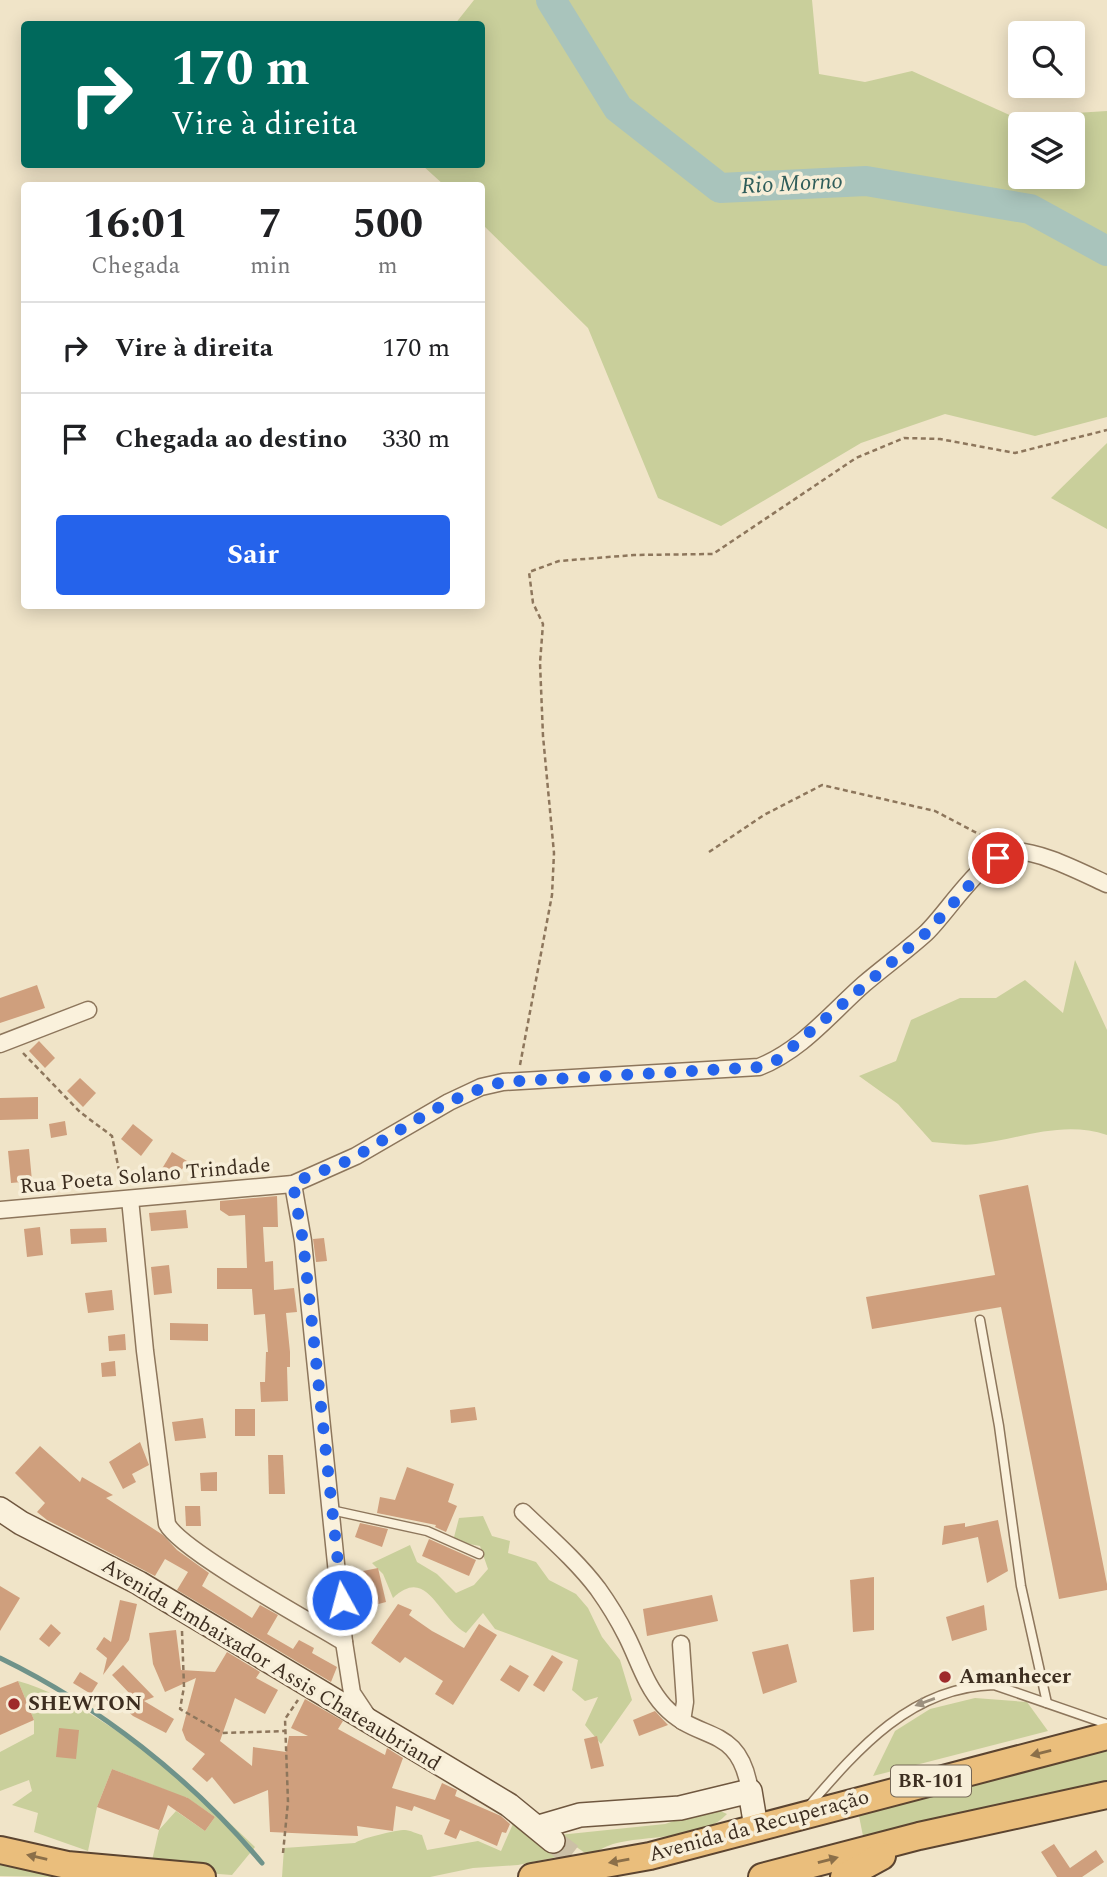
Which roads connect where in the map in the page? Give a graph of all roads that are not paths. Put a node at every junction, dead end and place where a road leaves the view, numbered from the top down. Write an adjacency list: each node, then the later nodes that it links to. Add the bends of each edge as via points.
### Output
1 (1107, 884): 4 (street, Rua Poeta Solano Trindade, via 1012,851 984,869 927,932 777,1060 759,1067 481,1087 356,1156)
2 (88, 1010): 3 (street)
3 (5, 1042)
4 (293, 1184): 5 (street, Rua Poeta Solano Trindade); 9 (street, Rua Poeta Solano Trindade)
5 (127, 1198): 6 (street, Rua Poeta Solano Trindade); 12 (street, via 167,1524 198,1552)
6 (0, 1210)
7 (980, 1320): 14 (lane, via 1021,1586)
8 (0, 1509): 17 (main road, Avenida Embaixador Assis Chateaubriand, via 139,1583)
9 (331, 1510): 11 (lane, via 427,1531); 12 (street, Rua Poeta Solano Trindade)
10 (523, 1512): 15 (street, via 597,1587 626,1634 646,1680 663,1705)
11 (479, 1554)
12 (344, 1642): 17 (street, Rua Poeta Solano Trindade, via 352,1693)
13 (681, 1644): 15 (street)
14 (1048, 1703): 16 (lane); 21 (lane, one-way to 21, via 994,1685 921,1702 882,1727)
15 (682, 1721): 19 (street, via 722,1737 747,1772)
16 (1107, 1724)
17 (373, 1725): 19 (main road, Avenida Embaixador Assis Chateaubriand, via 509,1805 546,1834 580,1815 680,1808)
18 (1107, 1736): 21 (highway, Avenida da Recuperação / BR-101, one-way to 21)
19 (750, 1791): 22 (main road)
20 (1107, 1795): 23 (highway, BR-101)
21 (800, 1816): 22 (highway, Avenida da Recuperação / BR-101)
22 (756, 1827): 26 (highway, Avenida da Recuperação / BR-101, one-way to 26, via 650,1856)
23 (919, 1836): 27 (highway, BR-101, one-way to 23); 28 (highway)
24 (0, 1850): 25 (highway, one-way to 24, via 67,1865)
25 (202, 1877)
26 (532, 1877)
27 (762, 1877)
28 (844, 1877)

